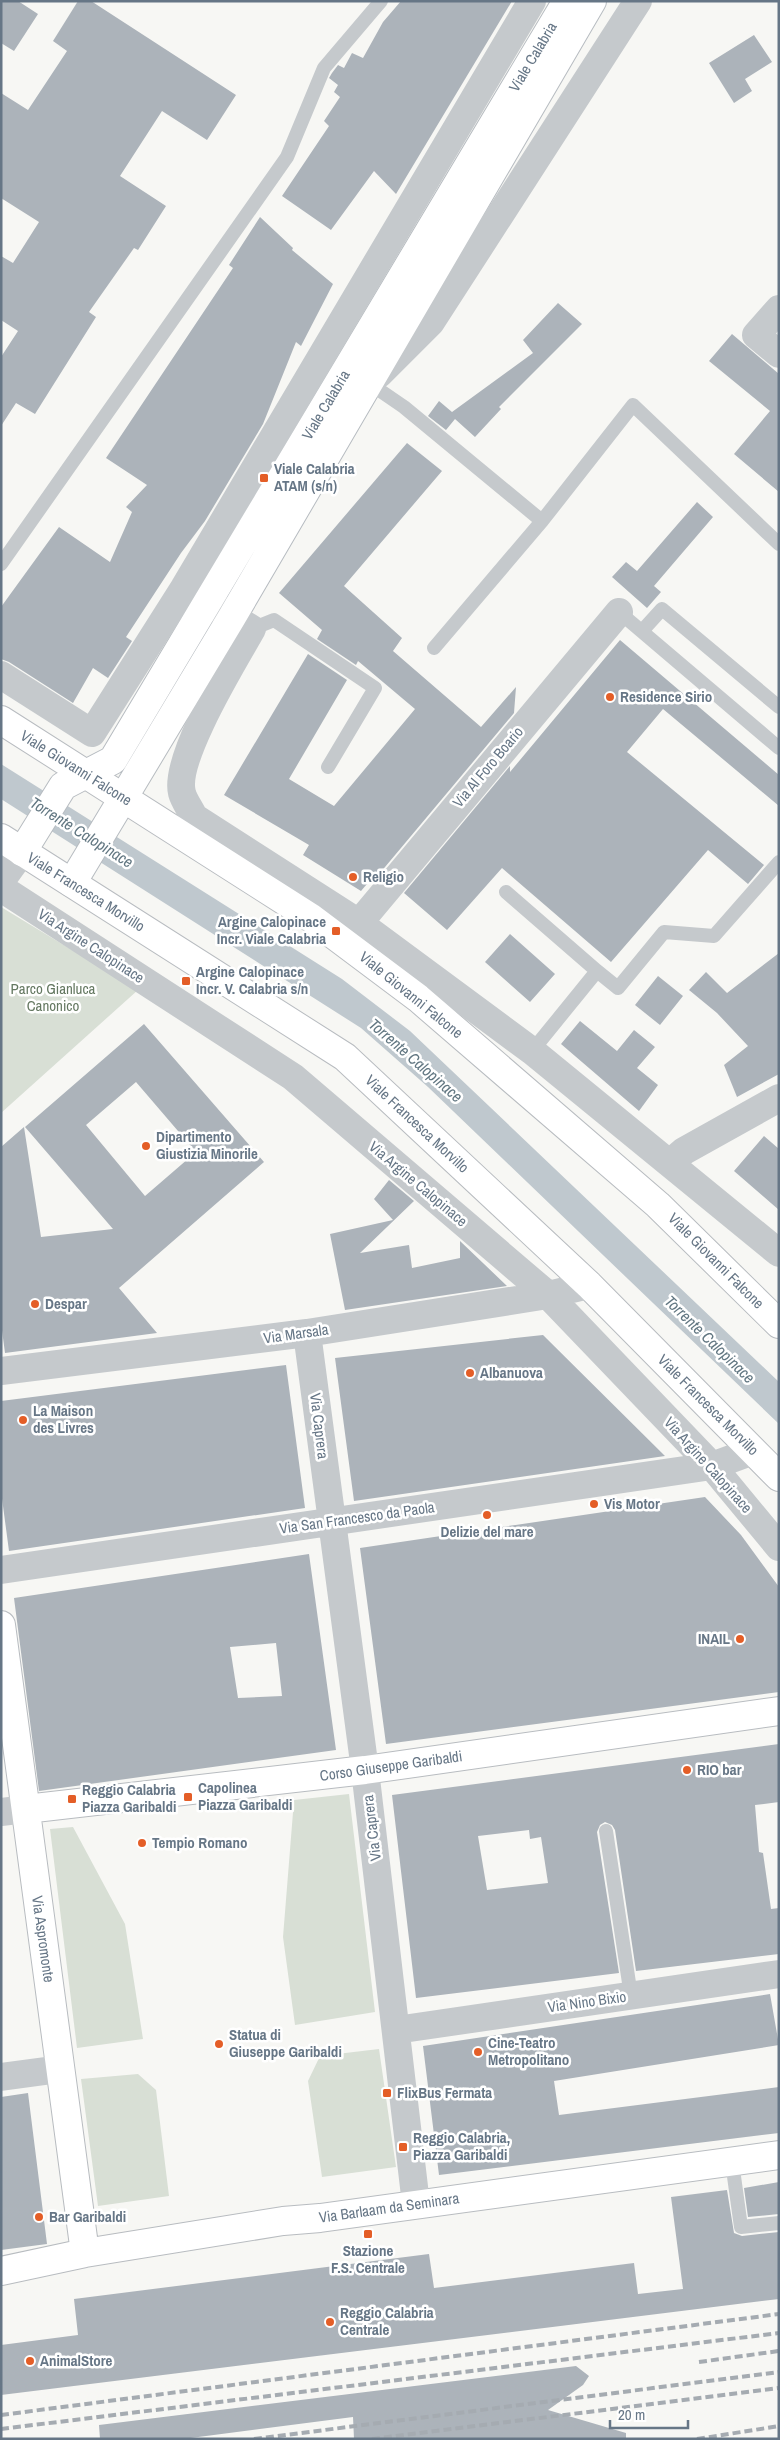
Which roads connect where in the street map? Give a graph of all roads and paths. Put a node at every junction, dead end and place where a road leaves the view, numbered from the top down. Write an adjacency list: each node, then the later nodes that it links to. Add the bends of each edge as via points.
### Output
1 (381, 1): 11 (lane, via 324,68 287,157)
2 (532, 1): 12 (street, Viale Calabria)
3 (567, 1): 13 (main road, Viale Calabria)
4 (592, 1): 8 (main road, Viale Calabria)
5 (638, 1): 8 (street, Viale Calabria, via 431,322)
6 (779, 309): 7 (street, via 756,336)
7 (779, 354)
8 (369, 383): 9 (lane, via 404,407); 15 (main road, Viale Calabria)
9 (542, 521): 10 (lane, via 633,405); 17 (lane)
10 (779, 544)
11 (1, 564)
12 (184, 588): 13 (street); 18 (street, Viale Calabria, via 92,733)
13 (207, 602): 15 (street); 23 (main road, Viale Calabria, via 113,760)
14 (619, 612): 16 (lane); 31 (street, Via Al Foro Boario)
15 (242, 623): 22 (lane, via 274,620 375,688); 24 (main road, Viale Calabria); 31 (street, via 181,774 182,794 194,817)
16 (642, 631): 19 (lane, via 662,609); 21 (lane)
17 (434, 648)
18 (1, 675)
19 (779, 708)
20 (1, 720): 23 (main road, Viale Giovanni Falcone)
21 (779, 748)
22 (328, 767)
23 (74, 780): 24 (main road, Viale Giovanni Falcone); 25 (main road)
24 (118, 806): 27 (main road, Viale Calabria); 39 (main road, Viale Giovanni Falcone, via 310,917 418,998 658,1204)
25 (18, 842): 27 (main road, Viale Francesca Morvillo); 28 (street)
26 (779, 862): 32 (lane, via 714,936 664,932 618,988)
27 (76, 876): 37 (main road, Viale Francesca Morvillo, via 345,1057)
28 (1, 881)
29 (1, 888): 38 (street, Via Argine Calopinace, via 293,1077)
30 (506, 892): 32 (lane)
31 (359, 923): 33 (street)
32 (597, 971): 33 (lane)
33 (532, 1051): 35 (street)
34 (778, 1099): 35 (street, via 684,1151)
35 (670, 1163): 36 (street)
36 (778, 1252)
37 (589, 1285): 38 (street, Via Marsala); 42 (main road, Viale Francesca Morvillo)
38 (548, 1295): 40 (street, Via Marsala); 43 (street, Via Argine Calopinace)
39 (779, 1324)
40 (307, 1333): 41 (street, Via Marsala); 45 (street, Via Caprera)
41 (1, 1371)
42 (753, 1451): 43 (street, Via San Francesco da Paola); 44 (main road, Viale Francesca Morvillo)
43 (712, 1466): 45 (street, Via San Francesco da Paola); 46 (street, Via Argine Calopinace)
44 (779, 1477)
45 (332, 1522): 47 (street, Via San Francesco da Paola); 50 (street, Via Caprera)
46 (779, 1547)
47 (1, 1570)
48 (1, 1625): 51 (main road, Via Aspromonte)
49 (779, 1711): 50 (main road, Corso Giuseppe Garibaldi)
50 (365, 1770): 51 (main road, Corso Giuseppe Garibaldi); 55 (street, Via Caprera)
51 (13, 1811): 56 (main road, Via Aspromonte)
52 (606, 1832): 54 (lane)
53 (779, 1974): 54 (street, Via Nino Bixio)
54 (631, 1996): 55 (street, Via Nino Bixio)
55 (396, 2030): 60 (street, Via Caprera)
56 (60, 2069): 57 (street); 62 (main road, Via Aspromonte)
57 (1, 2077)
58 (779, 2156): 59 (main road, Via Barlaam da Seminara)
59 (732, 2162): 60 (main road, Via Barlaam da Seminara); 61 (lane, via 741,2227)
60 (416, 2204): 62 (main road, Via Barlaam da Seminara, via 283,2221)
61 (779, 2223)
62 (85, 2253): 63 (main road, Via Barlaam da Seminara)
63 (1, 2271)

